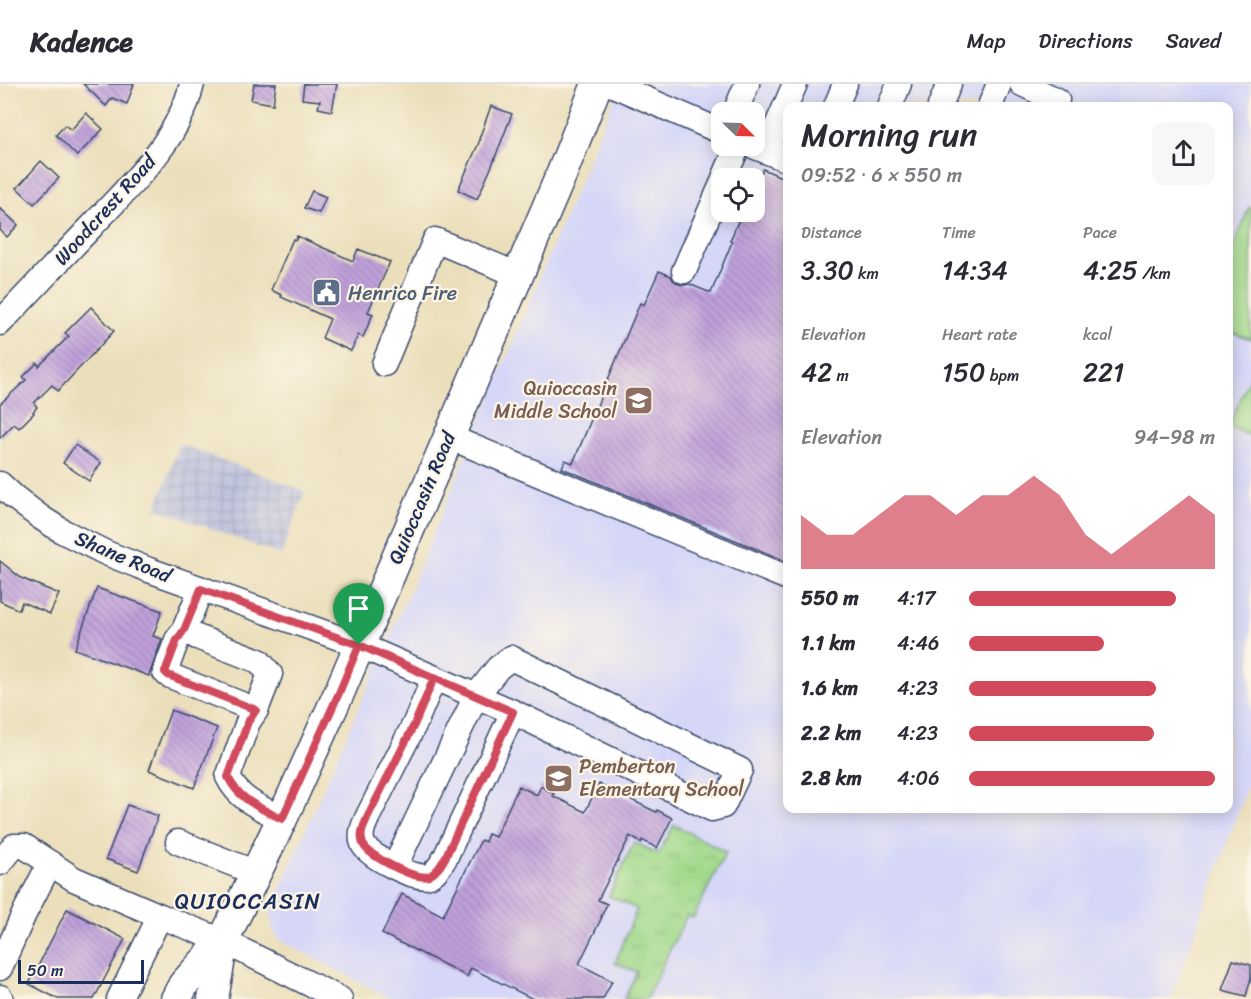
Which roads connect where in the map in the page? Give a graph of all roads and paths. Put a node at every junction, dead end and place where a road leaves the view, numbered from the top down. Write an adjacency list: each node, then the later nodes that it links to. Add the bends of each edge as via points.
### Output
1 (192, 84): 24 (street, Woodcrest Road, via 182,116 167,141)
2 (597, 84): 23 (main road, Quioccasin Road)
3 (611, 84): 19 (street)
4 (747, 84): 11 (street)
5 (795, 84): 12 (street)
6 (845, 84): 13 (street)
7 (899, 84): 14 (street)
8 (949, 84): 15 (street)
9 (999, 84): 16 (street)
10 (1022, 84): 17 (street, via 1057,99)
11 (739, 102)
12 (788, 102)
13 (838, 102)
14 (892, 102)
15 (942, 102)
16 (992, 102)
17 (1056, 102)
18 (783, 115): 20 (street)
19 (711, 127)
20 (769, 152)
21 (711, 209): 22 (street)
22 (684, 271)
23 (518, 275): 25 (street, via 435,240); 26 (main road, Quioccasin Road)
24 (0, 323)
25 (384, 364)
26 (449, 437): 28 (street); 31 (main road, Quioccasin Road)
27 (0, 484): 29 (street, Shane Road, via 62,531 106,553)
28 (783, 576)
29 (201, 589): 30 (street); 31 (street, Shane Road)
30 (184, 630): 34 (street, via 259,661 270,674); 34 (street, via 165,672)
31 (359, 645): 32 (street, Shane Road); 36 (main road, Quioccasin Road)
32 (434, 678): 33 (street, Shane Road); 40 (street, via 362,829 361,838 369,853)
33 (476, 696): 35 (street, Shane Road); 35 (street, Shane Road, via 511,658 740,770 723,806 712,809); 40 (street)
34 (256, 710): 36 (street, via 228,777 249,802)
35 (513, 712): 40 (street, via 440,867 422,877)
36 (282, 819): 41 (main road, Quioccasin Road)
37 (178, 842): 41 (street)
38 (0, 863): 39 (street, via 15,846 24,846)
39 (50, 863): 42 (street, via 74,879); 44 (street)
40 (395, 866)
41 (256, 873): 43 (main road, Quioccasin Road)
42 (160, 916): 43 (street); 45 (street)
43 (223, 940): 46 (main road, Quioccasin Road, via 184,984); 47 (main road, Quioccasin Road); 48 (street)
44 (0, 968)
45 (118, 999)
46 (176, 999)
47 (213, 999)
48 (340, 999)

